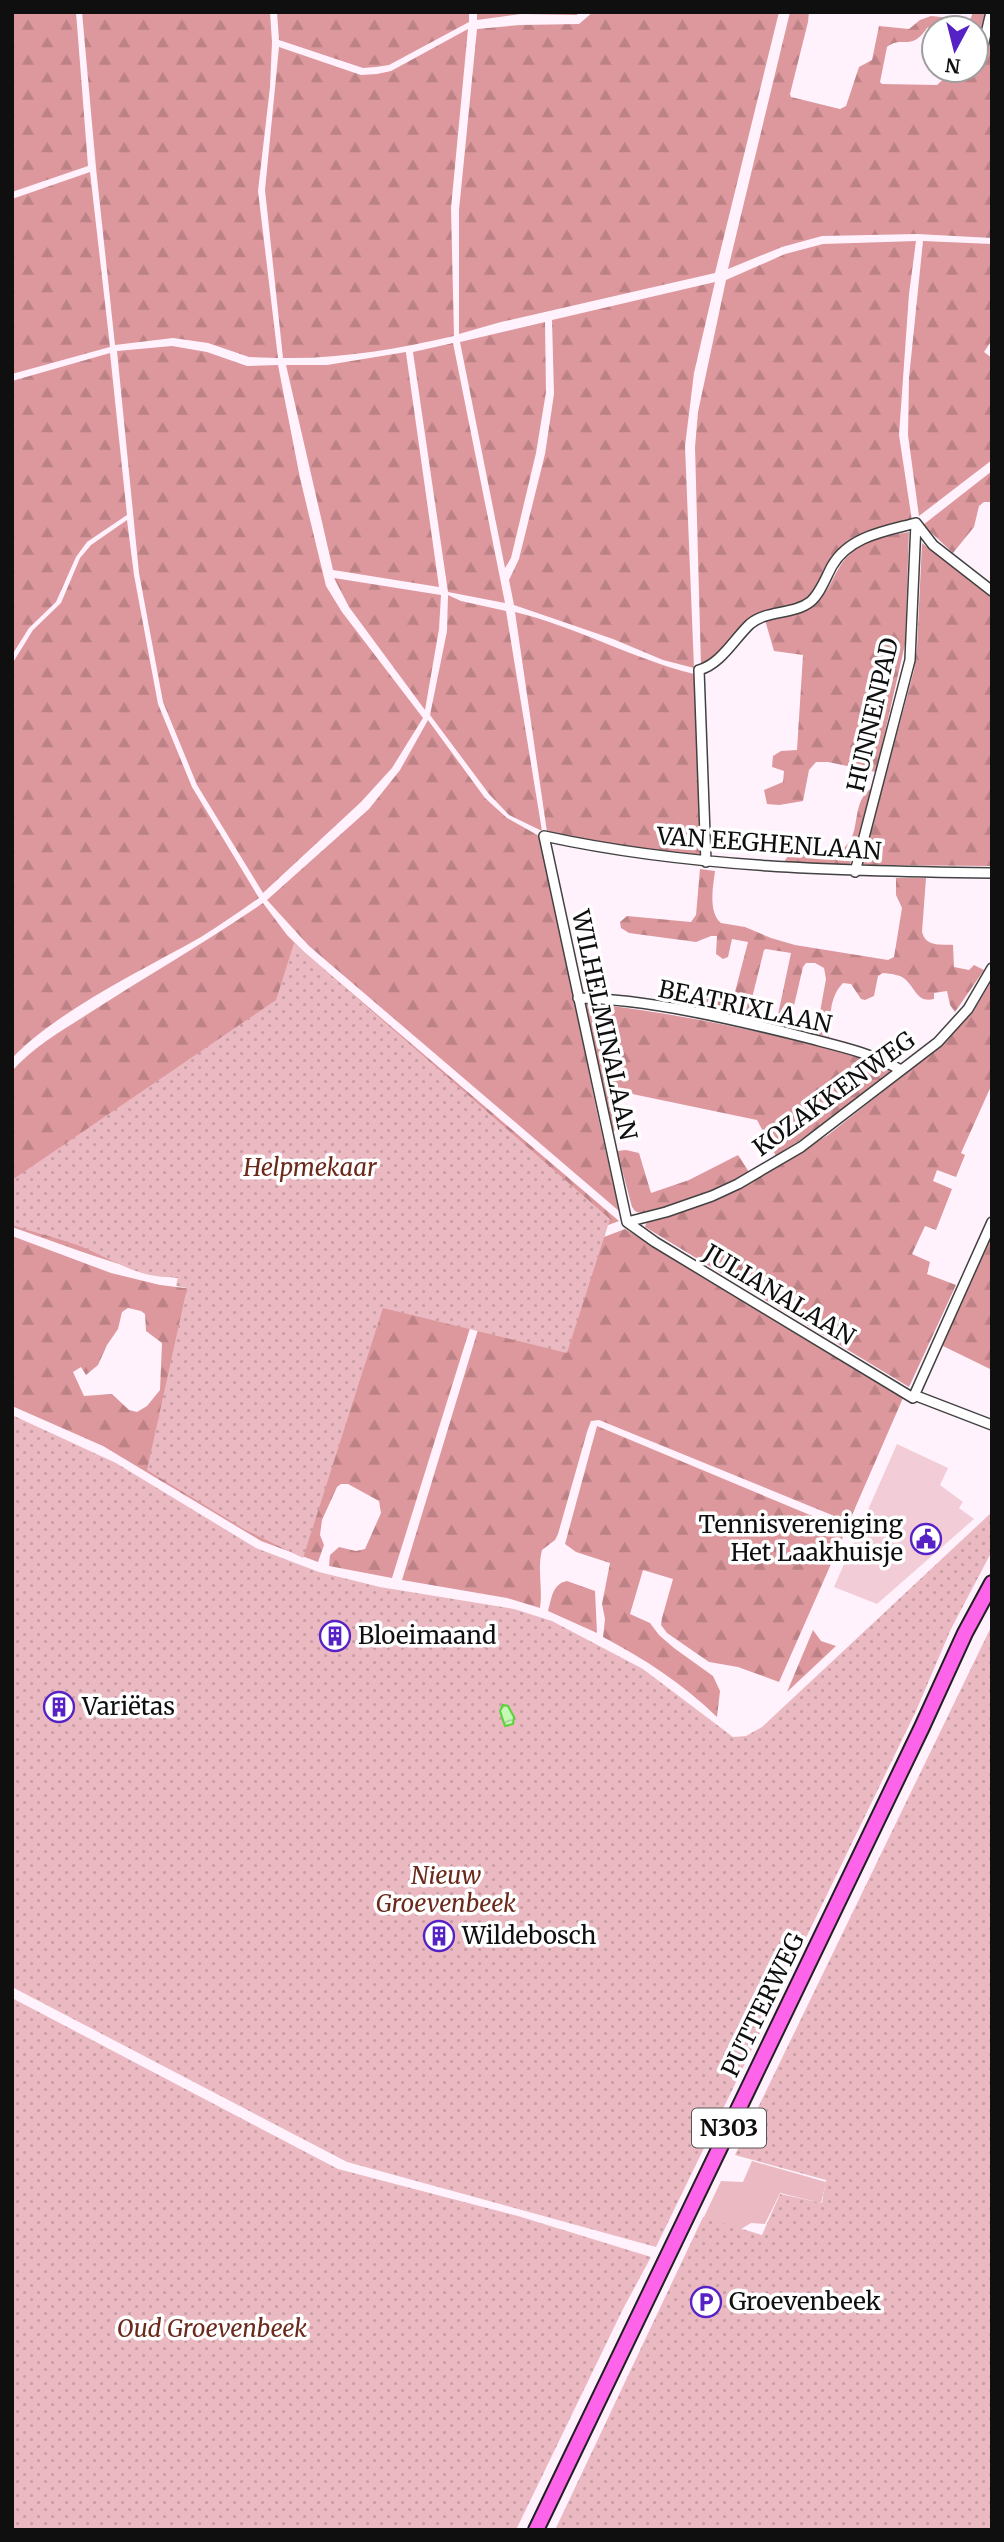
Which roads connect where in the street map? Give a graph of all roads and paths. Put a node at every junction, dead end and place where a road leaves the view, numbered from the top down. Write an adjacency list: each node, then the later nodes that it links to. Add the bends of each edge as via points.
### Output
1 (916, 523): 2 (street, via 933,545); 4 (street, via 846,548 811,601 752,622 727,651 699,670); 5 (street, HUNNENPAD, via 910,660)
2 (992, 591)
3 (544, 836): 4 (street, VAN EEGHENLAAN); 8 (street, WILHELMINALAAN)
4 (706, 862): 5 (street, VAN EEGHENLAAN)
5 (855, 872): 6 (street, VAN EEGHENLAAN)
6 (992, 873)
7 (992, 968): 9 (street, KOZAKKENWEG, via 938,1042)
8 (578, 998): 9 (street, BEATRIXLAAN, via 764,1027 876,1055); 10 (street, WILHELMINALAAN)
9 (901, 1070): 10 (street, KOZAKKENWEG, via 801,1147 738,1184)
10 (627, 1222): 12 (street, JULIANALAAN)
11 (992, 1222): 12 (street)
12 (914, 1397): 13 (street, JULIANALAAN)
13 (992, 1425)
14 (992, 1583): 15 (main road, PUTTERWEG / N303)
15 (536, 2530)

